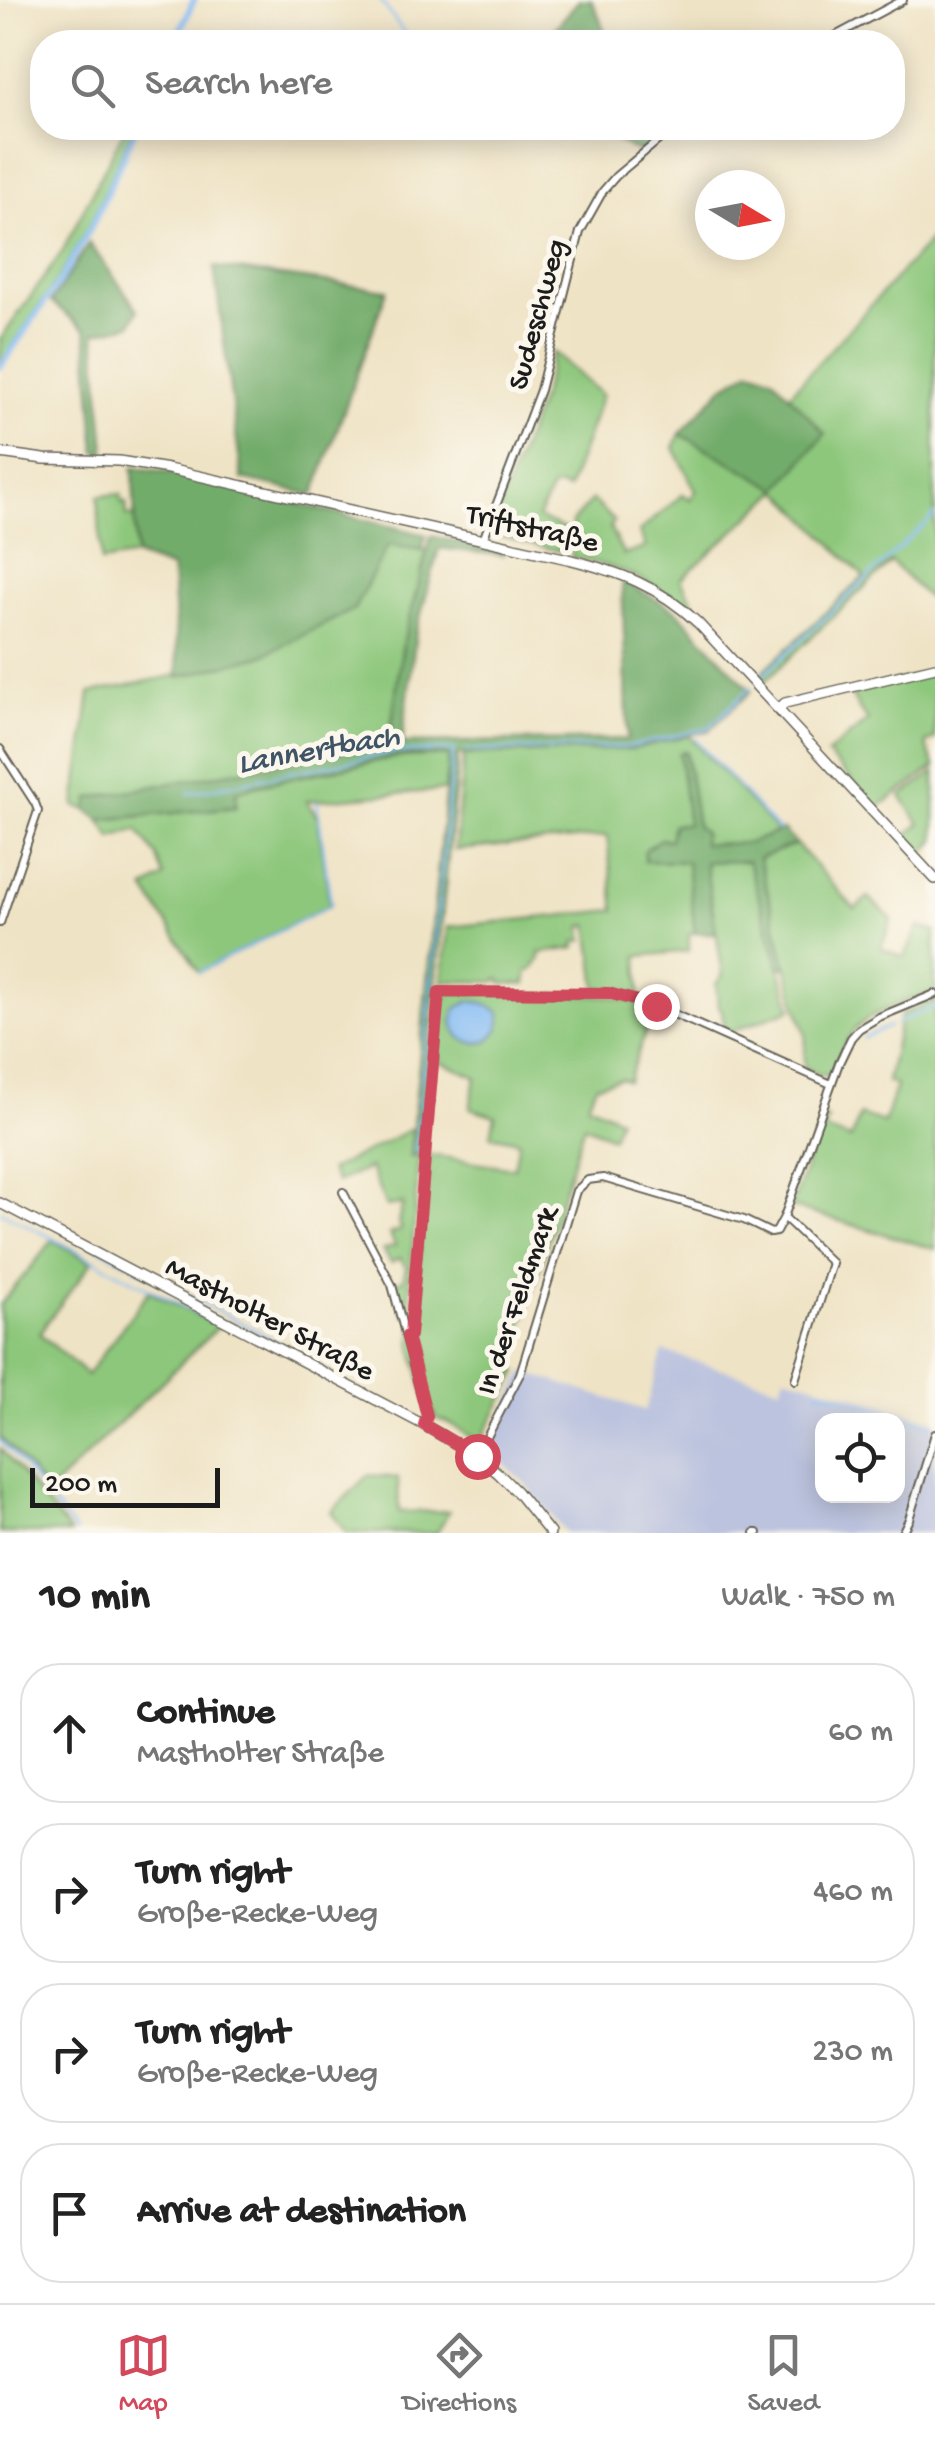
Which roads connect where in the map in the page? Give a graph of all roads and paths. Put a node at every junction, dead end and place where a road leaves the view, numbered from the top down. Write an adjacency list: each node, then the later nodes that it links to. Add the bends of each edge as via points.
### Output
1 (902, 0): 2 (street)
2 (846, 30)
3 (659, 140): 5 (street, Sudeschweg, via 603,191 580,232 540,390)
4 (0, 453): 5 (street, Triftstraße, via 168,468)
5 (483, 540): 7 (street, Triftstraße, via 608,569 657,591 698,623)
6 (935, 667): 7 (street)
7 (778, 709): 9 (street, Triftstraße)
8 (0, 749): 10 (street, via 38,811)
9 (935, 879)
10 (0, 923)
11 (935, 994): 12 (street, via 860,1028)
12 (832, 1084): 15 (street); 16 (street, via 624,996 439,992)
13 (343, 1192): 17 (street, via 392,1285)
14 (0, 1204): 20 (street, Mastholter Straße)
15 (784, 1217): 19 (street, via 832,1263); 22 (street, In der Feldmark, via 771,1233 602,1178 588,1180 576,1191 520,1374)
16 (411, 1316): 17 (street); 18 (street)
17 (402, 1319): 18 (street)
18 (407, 1336): 20 (street)
19 (795, 1380)
20 (424, 1425): 22 (street, Mastholter Straße)
21 (935, 1434): 24 (street)
22 (477, 1456): 23 (street, Mastholter Straße)
23 (550, 1533)
24 (902, 1533)

